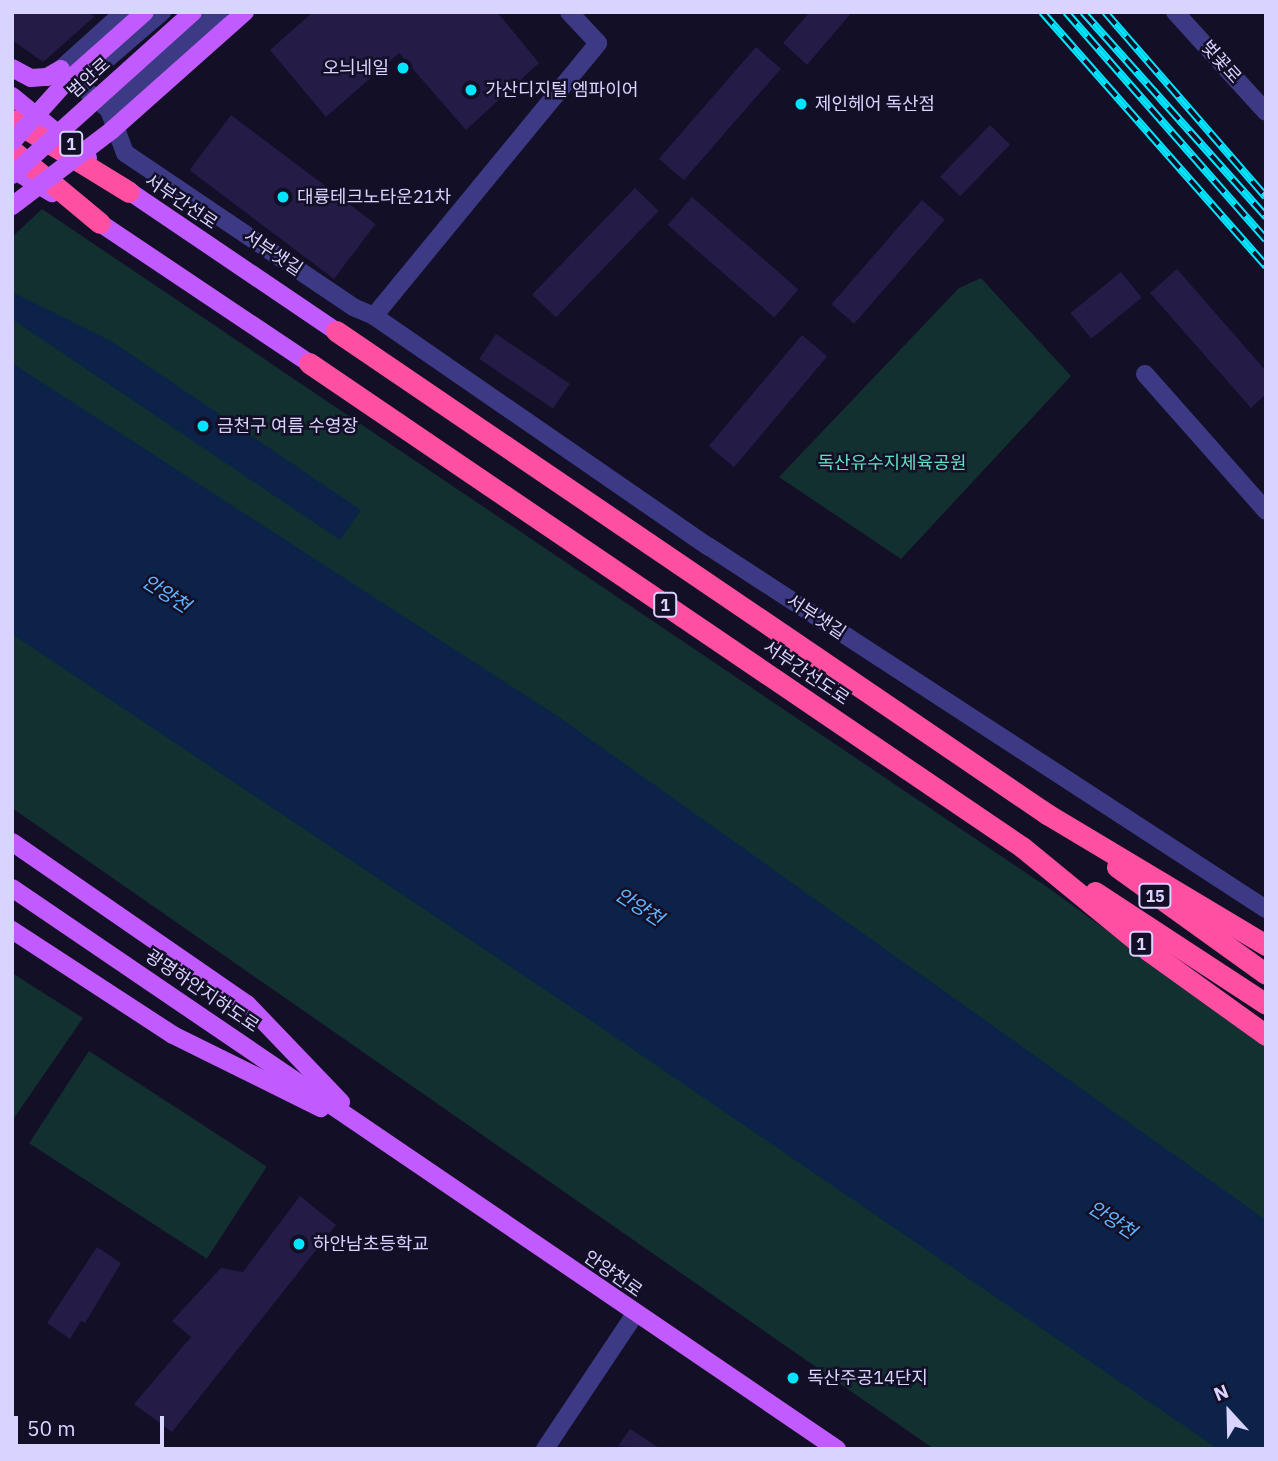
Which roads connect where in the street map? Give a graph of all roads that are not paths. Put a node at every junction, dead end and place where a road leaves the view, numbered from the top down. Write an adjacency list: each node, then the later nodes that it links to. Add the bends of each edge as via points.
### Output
1 (124, 12): 10 (street)
2 (145, 12): 16 (main road, bridge, via 64,84)
3 (162, 12): 11 (street)
4 (193, 12): 19 (main road, 범안로, bridge)
5 (219, 12): 13 (street)
6 (245, 12): 21 (main road, bridge, via 112,130)
7 (569, 12): 23 (street, via 598,43)
8 (1175, 12): 14 (street, 벚꽃로)
9 (12, 68): 10 (main road, via 31,78 47,77)
10 (61, 69): 11 (street, 서부샛길)
11 (78, 84): 13 (street, 서부샛길)
12 (12, 96): 20 (main road, 서부간선로 / 1)
13 (109, 110): 23 (street, 서부샛길, via 125,153 353,307)
14 (1266, 112)
15 (12, 120): 20 (highway)
16 (12, 142)
17 (12, 150): 22 (highway)
18 (12, 169): 22 (main road, 1)
19 (12, 175)
20 (129, 192): 24 (main road, 서부간선로 / 1)
21 (12, 206)
22 (100, 223): 25 (main road, 1)
23 (374, 316): 32 (street, 서부샛길, via 708,546)
24 (335, 331): 28 (highway, 서부간선도로 / 1)
25 (309, 363): 30 (highway, 서부간선도로 / 1)
26 (1145, 374): 27 (street)
27 (1266, 511)
28 (1047, 814): 34 (highway, 서부간선도로 / 1); 35 (highway, 15, via 1180,916)
29 (12, 842): 38 (main road, via 247,1004)
30 (1022, 847): 36 (highway, 15); 37 (highway, 서부간선도로 / 1, via 1149,951)
31 (12, 888): 38 (main road, 광명하안지하도로)
32 (1266, 909)
33 (12, 930): 38 (main road, via 173,1035)
34 (1266, 945)
35 (1266, 974)
36 (1266, 1004)
37 (1266, 1035)
38 (368, 1130): 39 (main road, 안양천로)
39 (635, 1314): 40 (street); 41 (main road, 안양천로)
40 (545, 1449)
41 (836, 1449)

